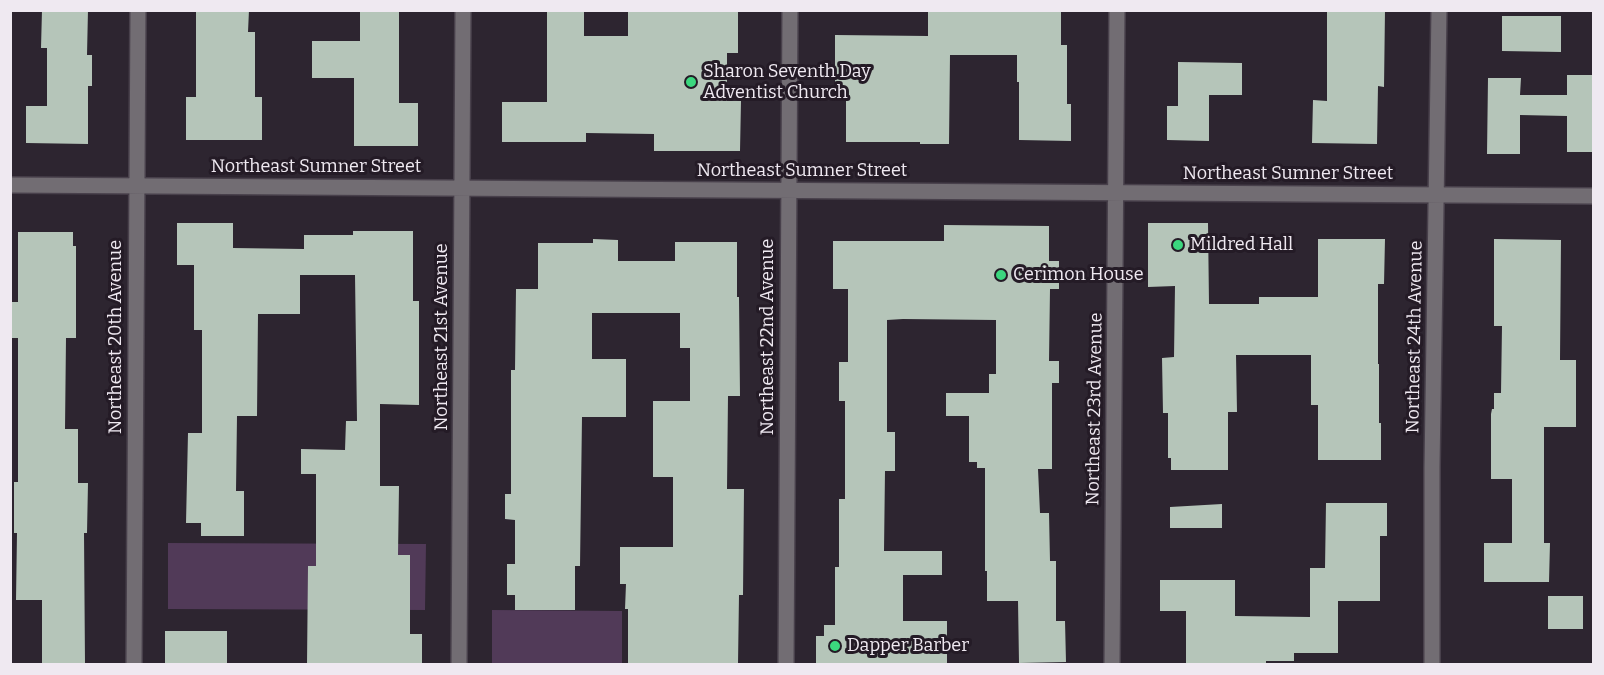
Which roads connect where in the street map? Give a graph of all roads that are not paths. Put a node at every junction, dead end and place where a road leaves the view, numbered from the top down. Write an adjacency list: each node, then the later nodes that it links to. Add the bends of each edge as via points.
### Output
1 (138, 10): 7 (street, Northeast 20th Avenue)
2 (463, 10): 8 (street, Northeast 21st Avenue)
3 (790, 10): 9 (street, Northeast 22nd Avenue)
4 (1117, 10): 10 (street, Northeast 23rd Avenue)
5 (1440, 10): 11 (street, Northeast 24th Avenue)
6 (10, 185): 7 (street, Northeast Sumner Street)
7 (137, 185): 8 (street, Northeast Sumner Street); 13 (street, Northeast 20th Avenue)
8 (462, 188): 9 (street, Northeast Sumner Street); 14 (street, Northeast 21st Avenue)
9 (789, 190): 10 (street, Northeast Sumner Street); 15 (street, Northeast 22nd Avenue)
10 (1116, 193): 11 (street, Northeast Sumner Street); 16 (street, Northeast 23rd Avenue)
11 (1437, 194): 12 (street, Northeast Sumner Street); 17 (street, Northeast 24th Avenue)
12 (1593, 196)
13 (134, 664)
14 (459, 664)
15 (786, 664)
16 (1112, 664)
17 (1432, 664)

